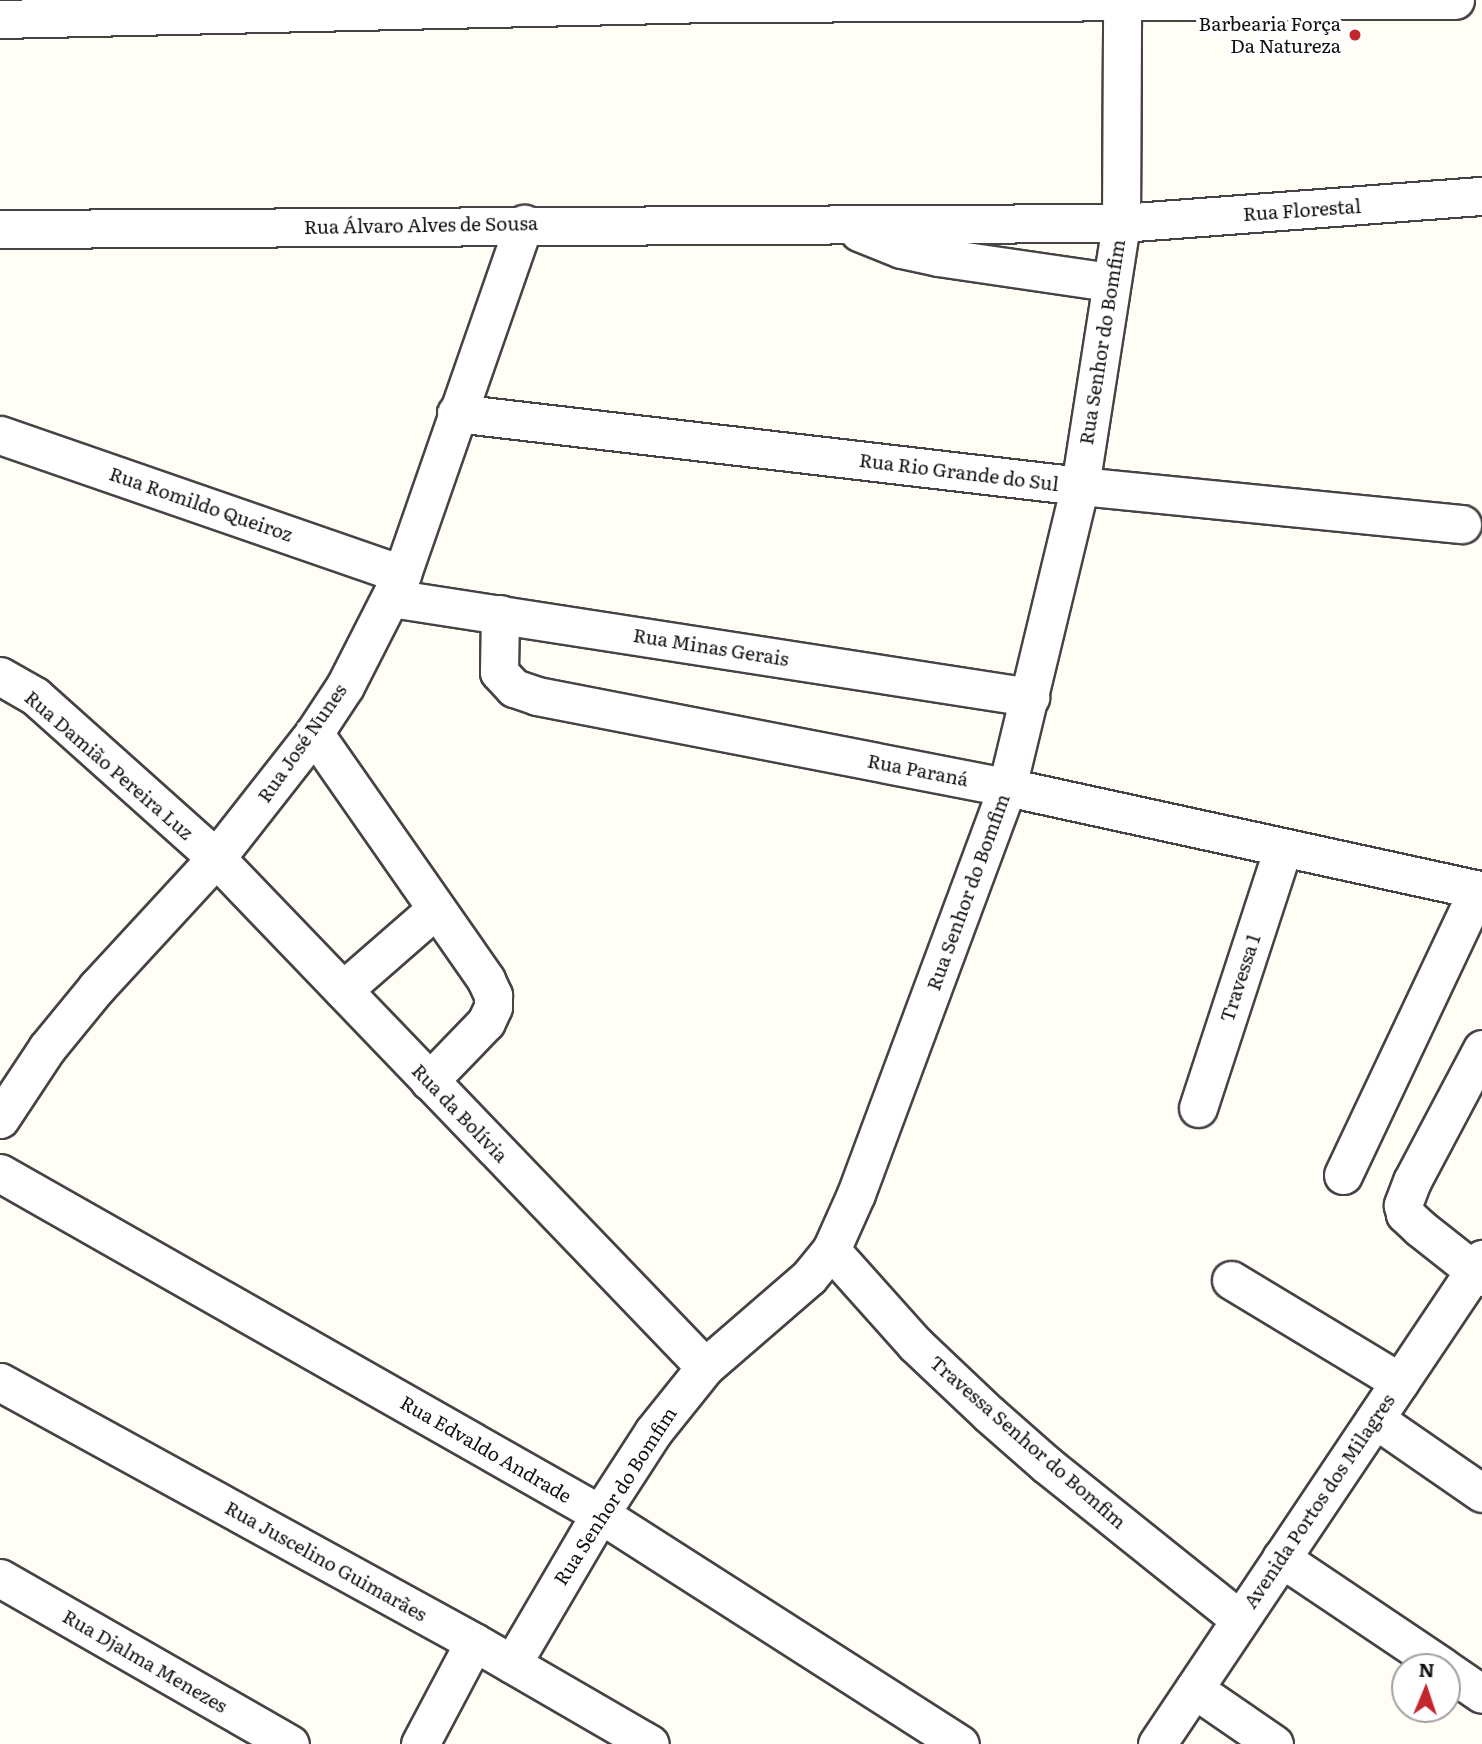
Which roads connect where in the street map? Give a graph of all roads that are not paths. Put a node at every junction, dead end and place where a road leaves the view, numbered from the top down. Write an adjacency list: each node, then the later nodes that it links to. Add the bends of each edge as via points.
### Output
1 (1455, 0): 3 (street)
2 (710, 2): 3 (street); 4 (street)
3 (1122, 2): 6 (street, Rua Senhor do Bomfim)
4 (0, 19)
5 (1482, 196): 6 (street, Rua Florestal)
6 (1121, 223): 8 (street, Rua Álvaro Alves de Sousa); 10 (street, Rua Senhor do Bomfim)
7 (524, 224): 8 (street, Rua Álvaro Alves de Sousa); 9 (street, Rua Álvaro Alves de Sousa); 11 (street, Rua José Nunes)
8 (842, 224): 10 (street, Rua Álvaro Alves de Sousa, via 901,249)
9 (0, 229)
10 (1110, 282): 13 (street, Rua Senhor do Bomfim)
11 (456, 413): 13 (street, Rua Rio Grande do Sul); 15 (street, Rua José Nunes)
12 (0, 435): 15 (street, Rua Romildo Queiroz)
13 (1080, 486): 14 (street, Rua Rio Grande do Sul); 18 (street, Rua Senhor do Bomfim)
14 (1462, 524)
15 (396, 586): 16 (street, Rua Minas Gerais); 19 (street, Rua José Nunes, via 345,686)
16 (500, 614): 18 (street, Rua Minas Gerais); 20 (street, Rua Paraná, via 497,663 503,680 514,688)
17 (0, 676): 22 (street, Rua Damião Pereira Luz, via 35,696)
18 (1030, 697): 20 (street, Rua Senhor do Bomfim)
19 (314, 733): 22 (street, Rua José Nunes); 24 (street)
20 (1007, 787): 21 (street, Rua Paraná); 32 (street, Rua Senhor do Bomfim)
21 (1283, 848): 23 (street, Rua Paraná); 28 (street, Travessa 1)
22 (216, 858): 25 (street, Rua da Bolívia); 29 (street, Rua José Nunes, via 89,997 47,1048)
23 (1480, 891): 31 (street)
24 (436, 909): 25 (street); 27 (street, via 486,980 494,1002 473,1038)
25 (342, 990): 27 (street, Rua da Bolívia)
26 (1482, 1049): 33 (street, via 1403,1205 1405,1214 1420,1228)
27 (429, 1081): 35 (street, Rua da Bolívia)
28 (1198, 1108)
29 (0, 1119)
30 (0, 1173): 40 (street, Rua Edvaldo Andrade)
31 (1343, 1175)
32 (831, 1250): 35 (street, Rua Senhor do Bomfim, via 809,1277); 43 (street, Travessa Senhor do Bomfim, via 915,1344 989,1414)
33 (1479, 1269): 37 (street, Avenida Portos dos Milagres)
34 (1231, 1280): 37 (street)
35 (705, 1367): 40 (street, Rua Senhor do Bomfim, via 653,1432)
36 (0, 1382): 44 (street, Rua Juscelino Guimarães)
37 (1399, 1382): 38 (street, Avenida Portos dos Milagres)
38 (1375, 1419): 39 (street); 41 (street, Avenida Portos dos Milagres)
39 (1482, 1493)
40 (600, 1514): 46 (street, Rua Senhor do Bomfim); 53 (street, Rua Edvaldo Andrade)
41 (1282, 1558): 43 (street, Avenida Portos dos Milagres); 45 (street)
42 (0, 1578): 50 (street, Rua Djalma Menezes)
43 (1239, 1619): 48 (street, Avenida Portos dos Milagres)
44 (474, 1642): 46 (street, Rua Juscelino Guimarães); 51 (street)
45 (1422, 1653)
46 (512, 1664): 52 (street, Rua Juscelino Guimarães)
47 (1461, 1680): 49 (street)
48 (1194, 1689): 54 (street, Avenida Portos dos Milagres); 55 (street)
49 (1482, 1694)
50 (290, 1744)
51 (420, 1744)
52 (650, 1744)
53 (960, 1744)
54 (1157, 1744)
55 (1274, 1744)

